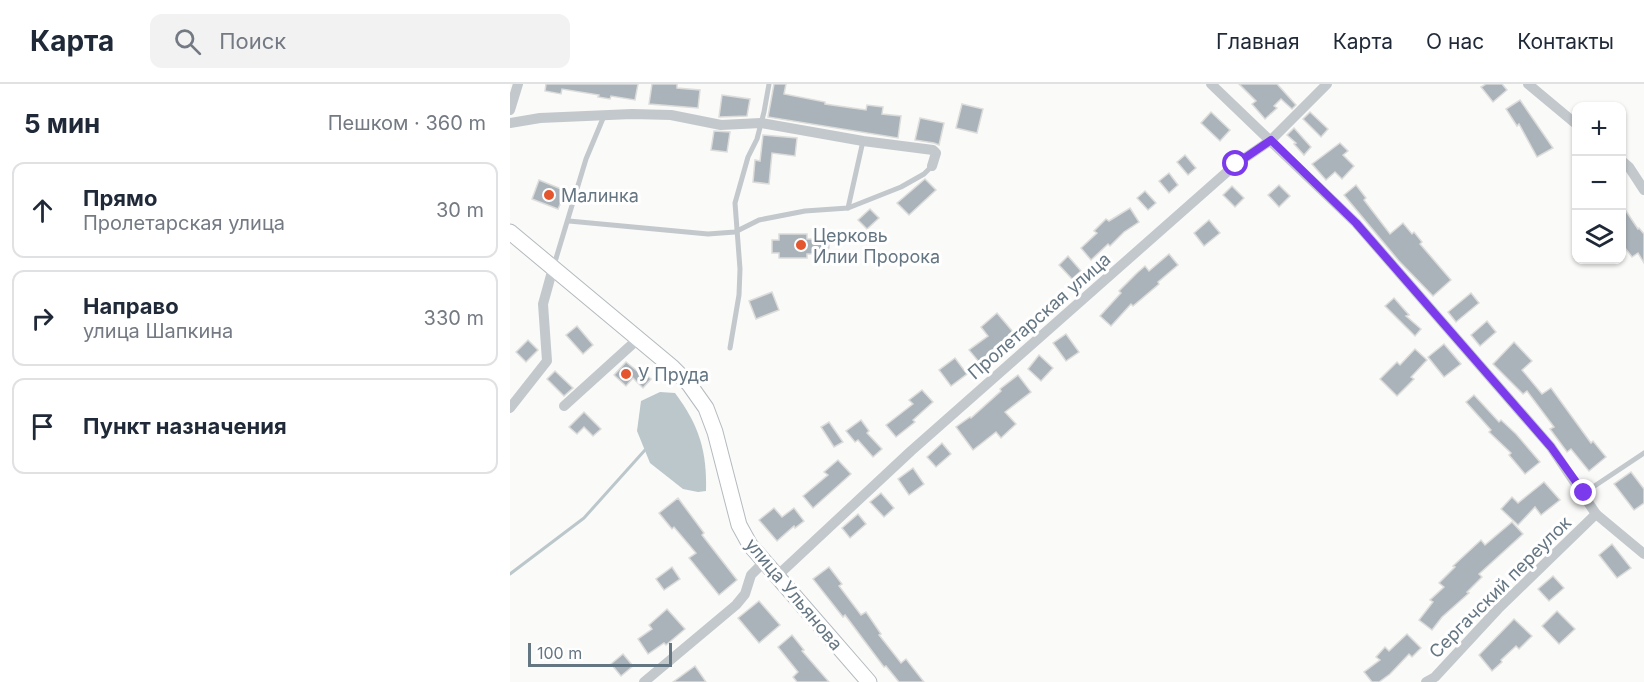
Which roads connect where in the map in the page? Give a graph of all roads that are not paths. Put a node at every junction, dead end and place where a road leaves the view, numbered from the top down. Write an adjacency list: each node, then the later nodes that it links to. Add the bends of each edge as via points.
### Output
1 (518, 84): 6 (street)
2 (769, 84): 10 (lane)
3 (1212, 84): 11 (street)
4 (1327, 84): 11 (street, Пролетарская улица)
5 (1528, 84): 8 (street)
6 (510, 110)
7 (604, 116): 9 (street); 10 (street, via 671,115 721,125); 17 (lane, via 586,159)
8 (1572, 121)
9 (510, 123)
10 (761, 123): 12 (street); 18 (lane, via 735,203)
11 (1271, 140): 26 (street, via 1356,223 1551,447); 30 (street, Пролетарская улица, via 1236,164 911,451)
12 (863, 141): 14 (street, via 933,150 936,153); 16 (lane)
13 (1626, 164): 15 (street)
14 (932, 166): 16 (lane, via 901,187)
15 (1644, 190)
16 (848, 208): 18 (lane, via 759,220)
17 (569, 221): 18 (lane, via 708,234); 20 (lane)
18 (738, 230): 22 (lane, via 739,295)
19 (510, 232): 20 (main road, улица Ульянова)
20 (553, 268): 21 (main road, улица Ульянова); 24 (street, via 543,304 547,361)
21 (638, 339): 23 (street); 29 (main road, улица Ульянова, via 689,384 706,408 716,432 739,525)
22 (730, 348)
23 (564, 406)
24 (510, 408)
25 (1644, 453): 26 (lane)
26 (1584, 493): 27 (street)
27 (1596, 514): 28 (street); 33 (street, Сергачский переулок)
28 (1644, 554)
29 (764, 562): 30 (main road, улица Ульянова); 31 (street, via 751,576 736,605)
30 (776, 577): 32 (main road, улица Ульянова)
31 (644, 682)
32 (869, 682)
33 (1426, 682)

